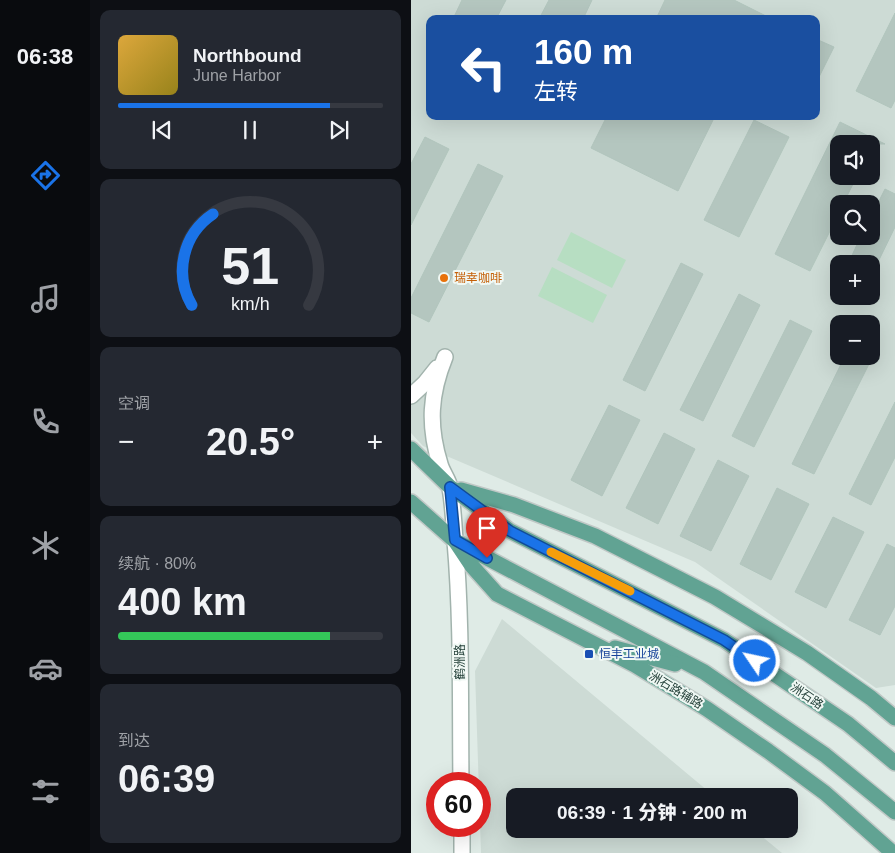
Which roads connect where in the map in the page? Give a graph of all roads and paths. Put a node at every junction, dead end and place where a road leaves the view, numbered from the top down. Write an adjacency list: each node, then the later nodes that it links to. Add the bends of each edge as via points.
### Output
1 (411, 396): 3 (street, 鹤洲路, via 445,357 437,378 432,422 436,452)
2 (411, 449): 3 (main road, 洲石路)
3 (450, 487): 5 (street, 鹤洲路); 8 (main road, via 514,505 595,536 715,597 807,653); 9 (main road, 洲石路, via 510,531 724,640 848,724)
4 (411, 502): 5 (main road)
5 (455, 540): 6 (main road, 洲石路辅路, via 472,566 497,594); 7 (main road); 10 (street, 鹤洲路)
6 (587, 640): 7 (main road); 14 (main road, 洲石路辅路, via 635,665 769,751 825,793)
7 (704, 672): 11 (main road, via 825,755)
8 (895, 718)
9 (895, 763)
10 (461, 772)
11 (895, 812)
12 (462, 837): 13 (street)
13 (462, 853)
14 (893, 853)

